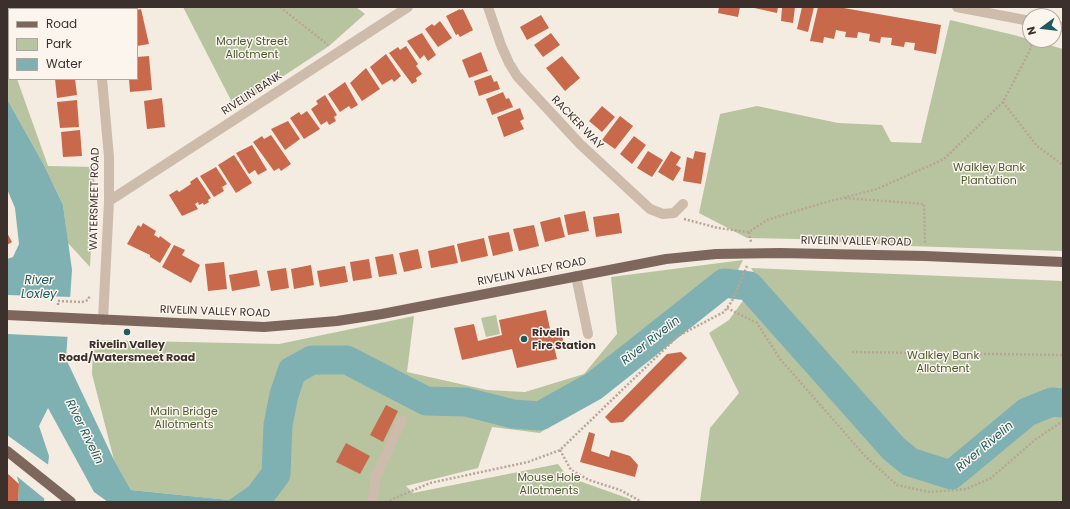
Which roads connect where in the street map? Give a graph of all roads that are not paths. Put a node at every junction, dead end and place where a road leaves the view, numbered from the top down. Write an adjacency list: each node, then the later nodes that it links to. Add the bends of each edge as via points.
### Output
1 (408, 7): 6 (street, RIVELIN BANK)
2 (488, 7): 7 (street, RACKER WAY, via 501,45 517,76 580,144 650,209 663,214 674,213)
3 (957, 7): 4 (street)
4 (1022, 19)
5 (102, 80): 6 (street, WATERSMEET ROAD)
6 (109, 200): 11 (street, WATERSMEET ROAD)
7 (683, 204)
8 (1063, 262): 9 (main road, RIVELIN VALLEY ROAD, via 925,256 716,254 666,259)
9 (576, 276): 11 (main road, RIVELIN VALLEY ROAD, via 382,314 322,322 264,327); 12 (street)
10 (7, 315): 11 (main road, RIVELIN VALLEY ROAD)
11 (103, 320)
12 (588, 334)
13 (402, 420): 16 (street, via 376,476)
14 (8, 452): 15 (main road)
15 (71, 502)
16 (372, 502)

